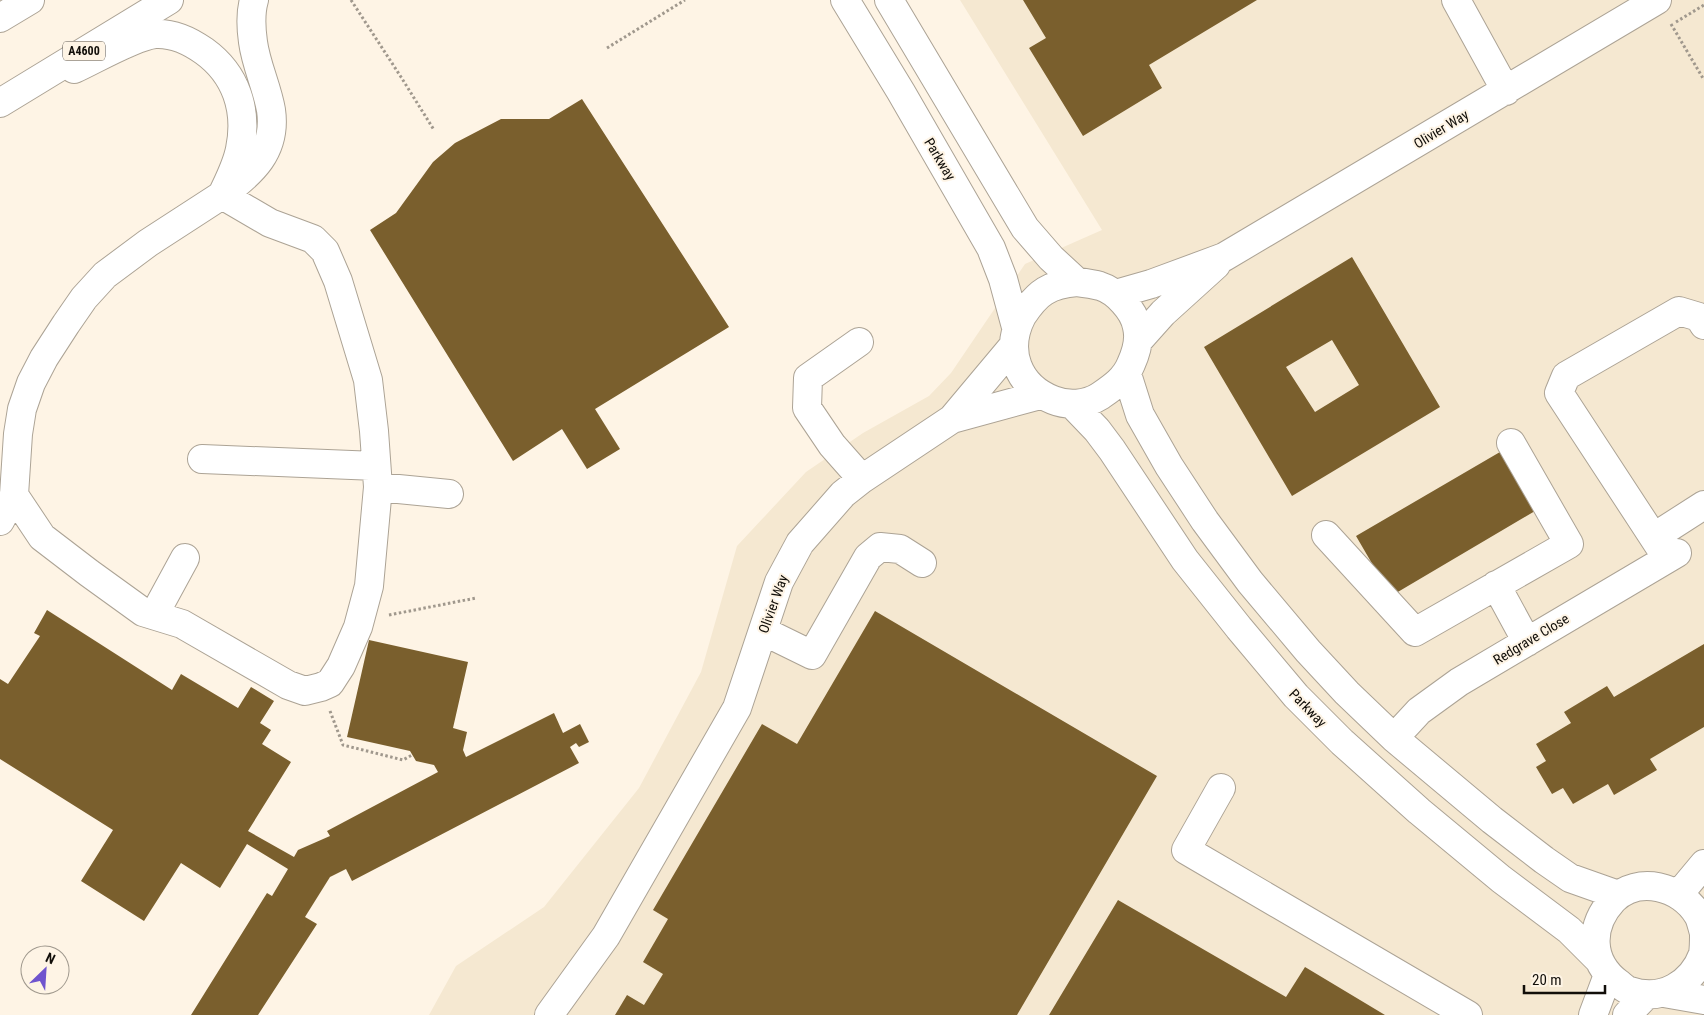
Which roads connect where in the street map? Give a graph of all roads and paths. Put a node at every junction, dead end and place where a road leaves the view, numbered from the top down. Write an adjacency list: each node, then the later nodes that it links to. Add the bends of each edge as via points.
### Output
1 (30, 0): 11 (main road)
2 (169, 0): 16 (main road, A4600)
3 (254, 0): 18 (main road, via 251,29 255,56 271,109 272,131 266,151 255,168)
4 (351, 0): 17 (path)
5 (685, 0): 13 (path)
6 (845, 0): 23 (main road, Parkway, via 991,248 1003,279)
7 (889, 0): 20 (main road, via 1025,228)
8 (1456, 0): 15 (main road)
9 (1657, 0): 12 (path); 15 (main road, Olivier Way)
10 (1704, 5): 12 (path)
11 (0, 18)
12 (1671, 25): 14 (path)
13 (607, 48)
14 (1704, 80)
15 (1506, 91): 19 (main road, Olivier Way)
16 (0, 104): 18 (main road, via 137,39 154,34 177,37 215,59 231,79 240,103 240,149)
17 (434, 130)
18 (222, 194): 32 (main road, via 270,222 313,239 325,251 338,281 368,380); 35 (main road, via 112,269 84,298 44,358 22,408)
19 (1224, 257): 21 (main road, Olivier Way); 24 (main road, Olivier Way, via 1163,313)
20 (1078, 282): 21 (main road, via 1100,286); 23 (main road, via 1045,291 1028,307)
21 (1116, 294): 24 (main road, via 1130,311 1137,326)
22 (1704, 324): 39 (main road, via 1699,317 1679,311 1566,376 1560,393)
23 (1015, 336): 27 (main road, via 1017,364 1026,382); 29 (main road, Olivier Way)
24 (1138, 341): 26 (main road)
25 (858, 342): 33 (main road, via 808,378 807,408 832,445)
26 (1127, 374): 28 (main road, via 1096,399); 49 (main road, via 1140,415 1205,521 1308,652)
27 (1040, 395): 28 (main road); 29 (main road, Olivier Way)
28 (1073, 405): 56 (main road, Parkway, via 1112,450 1185,560 1296,696 1419,811 1501,879 1570,930)
29 (952, 419): 33 (main road, Olivier Way)
30 (1511, 444): 42 (main road, via 1569,544)
31 (202, 459): 32 (main road)
32 (377, 476): 34 (main road); 45 (main road, via 369,586)
33 (862, 478): 46 (main road, Olivier Way, via 843,494 800,543 779,582)
34 (449, 494)
35 (14, 495): 37 (main road); 44 (main road, via 42,537 143,612)
36 (1704, 506): 39 (main road, Redgrave Close)
37 (0, 521)
38 (1326, 535): 42 (main road, via 1415,632)
39 (1666, 549): 47 (main road, Redgrave Close)
40 (185, 558): 44 (main road)
41 (922, 563): 46 (main road, via 900,549 880,547 868,557 812,655)
42 (1496, 586): 47 (main road)
43 (476, 598): 45 (path)
44 (154, 615): 48 (main road, via 182,624 288,685 306,691)
45 (360, 621): 48 (main road, via 341,666 330,683)
46 (763, 631): 59 (main road, Olivier Way, via 737,708 606,936)
47 (1527, 642): 49 (main road, Redgrave Close, via 1419,711)
48 (321, 687): 50 (path, via 343,745 403,760)
49 (1394, 738): 54 (main road, via 1492,820 1570,878)
50 (412, 756)
51 (1221, 788): 60 (main road, via 1186,850)
52 (1704, 864): 53 (main road)
53 (1679, 894): 54 (main road, via 1649,886); 55 (main road, via 1698,915)
54 (1618, 895): 56 (main road, via 1605,909 1595,940)
55 (1704, 934): 57 (main road, via 1703,952 1694,972 1681,985)
56 (1603, 967): 57 (main road, via 1629,991); 61 (main road)
57 (1655, 994): 58 (main road); 62 (main road)
58 (1704, 1000)
59 (549, 1015)
60 (1468, 1015)
61 (1593, 1015)
62 (1626, 1015)

